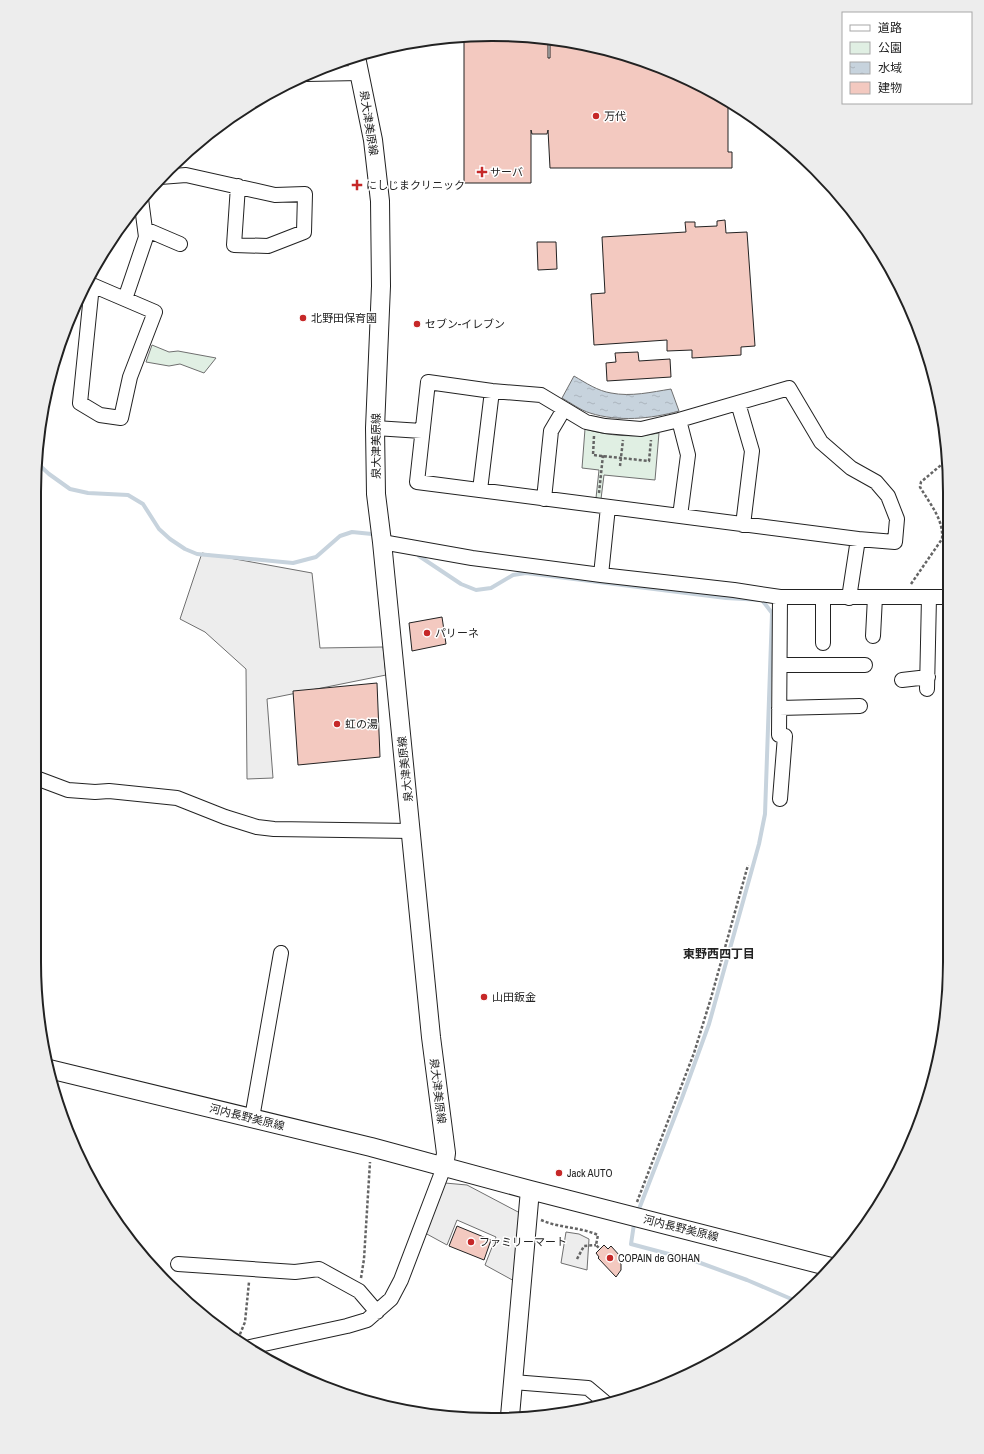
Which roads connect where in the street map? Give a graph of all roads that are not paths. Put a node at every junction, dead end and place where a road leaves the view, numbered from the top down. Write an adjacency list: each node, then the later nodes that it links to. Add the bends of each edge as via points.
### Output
1 (358, 65): 2 (street); 13 (main road, 泉大津美原線, via 373,140 380,201 381,286)
2 (337, 69)
3 (170, 176): 4 (street, via 186,175)
4 (238, 186): 4 (street, via 275,195 305,194 304,232 268,246 234,245)
5 (142, 208): 6 (street)
6 (145, 229): 7 (street); 8 (street, via 146,237)
7 (180, 244)
8 (125, 299): 8 (street, via 92,285 80,403 100,414 121,418 130,377 155,312)
9 (492, 391): 11 (street, via 541,394); 14 (street, via 428,382); 15 (street)
10 (738, 403): 12 (street); 19 (street, via 752,451); 20 (street, via 789,388 821,442 850,468 876,482 888,496 897,519 895,542)
11 (564, 409): 12 (street, via 586,422 624,428 641,429); 16 (street, via 551,431)
12 (679, 420): 18 (street, via 688,455)
13 (375, 428): 14 (street); 21 (main road, 泉大津美原線, via 376,494)
14 (422, 431): 15 (street, via 417,482)
15 (480, 490): 16 (street)
16 (544, 499): 17 (street)
17 (603, 506): 18 (street); 22 (street)
18 (680, 516): 19 (street)
19 (743, 525): 20 (street)
20 (858, 539): 28 (street)
21 (382, 542): 22 (street, via 472,558); 38 (main road, 泉大津美原線)
22 (602, 575): 23 (street)
23 (780, 597): 24 (street); 31 (street)
24 (823, 597): 28 (street); 30 (street)
25 (875, 597): 26 (street); 28 (street); 29 (street)
26 (930, 597): 27 (street); 33 (street, via 928,683)
27 (943, 597)
28 (850, 598)
29 (873, 636)
30 (823, 643)
31 (780, 665): 32 (street); 35 (street)
32 (865, 665)
33 (902, 680)
34 (860, 706): 35 (street)
35 (780, 708): 37 (street, via 779,735 785,736)
36 (41, 780): 38 (street, via 68,790 109,791 177,798 225,817 274,830)
37 (780, 799)
38 (411, 831): 42 (main road, 泉大津美原線, via 431,1037 446,1153)
39 (281, 953): 41 (street)
40 (54, 1070): 41 (main road, 河内長野美原線)
41 (252, 1118): 42 (main road, 河内長野美原線)
42 (444, 1167): 43 (main road); 46 (street, via 401,1280 391,1299)
43 (530, 1190): 45 (main road, 河内長野美原線); 48 (main road)
44 (178, 1264): 46 (street, via 295,1272 319,1269 359,1291)
45 (825, 1265)
46 (377, 1312): 47 (street, via 367,1320 347,1326)
47 (255, 1346)
48 (513, 1382): 49 (street, via 588,1388); 50 (main road)
49 (602, 1400)
50 (510, 1412)

